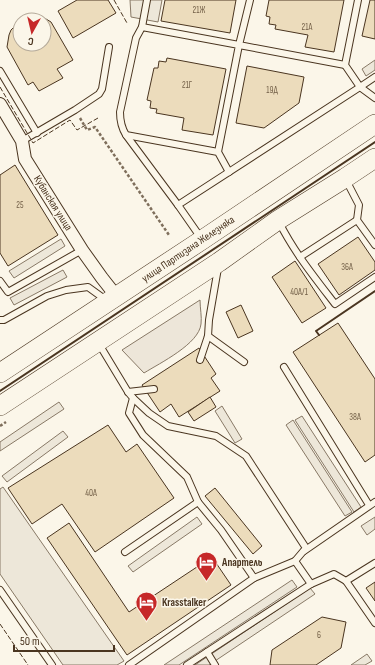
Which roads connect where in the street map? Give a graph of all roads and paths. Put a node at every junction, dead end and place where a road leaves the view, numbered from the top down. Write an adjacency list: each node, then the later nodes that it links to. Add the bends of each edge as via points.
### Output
1 (147, 0): 4 (lane)
2 (250, 0): 5 (lane)
3 (358, 0): 7 (lane)
4 (142, 27): 5 (lane); 16 (lane, via 136,38 120,112 120,124)
5 (240, 45): 7 (lane); 18 (lane)
6 (109, 47): 13 (lane, via 102,89 99,94)
7 (344, 65): 10 (lane)
8 (0, 71): 15 (lane)
9 (375, 77): 10 (lane)
10 (360, 87): 11 (lane); 20 (lane)
11 (375, 98)
12 (0, 104): 17 (street, Кубанская улица)
13 (75, 110): 15 (lane); 25 (path, via 88,130 95,127)
14 (375, 124): 26 (main road, улица Партизана Железняка)
15 (37, 133): 17 (lane)
16 (126, 135): 18 (lane); 22 (lane)
17 (22, 141): 28 (street, Кубанская улица, via 25,159)
18 (218, 152): 20 (lane)
19 (375, 158): 21 (main road)
20 (229, 172): 22 (lane)
21 (345, 178): 23 (main road); 24 (lane, via 359,205)
22 (178, 205): 26 (lane)
23 (278, 220): 29 (lane); 30 (main road)
24 (358, 220): 27 (lane); 29 (lane)
25 (169, 235)
26 (202, 240): 33 (main road, улица Партизана Железняка)
27 (375, 245)
28 (82, 250): 32 (lane, via 8,292); 33 (street, Кубанская улица)
29 (300, 257): 31 (lane, via 335,304)
30 (219, 262): 35 (lane); 36 (main road)
31 (375, 277)
32 (0, 281)
33 (113, 299): 34 (lane, via 88,287 66,290 47,296); 40 (main road, улица Партизана Железняка)
34 (0, 320)
35 (208, 336): 37 (lane); 38 (lane)
36 (97, 341): 42 (lane); 44 (main road)
37 (200, 360)
38 (244, 362)
39 (284, 367): 46 (lane)
40 (0, 373)
41 (154, 389): 42 (lane)
42 (128, 392): 43 (lane)
43 (133, 398): 45 (lane, via 129,413 143,435 187,477); 47 (lane, via 168,426 216,436 246,456)
44 (0, 406)
45 (198, 502): 48 (lane); 51 (lane)
46 (372, 504): 47 (lane)
47 (306, 548): 49 (lane)
48 (125, 552)
49 (295, 561): 51 (lane); 53 (lane)
50 (375, 563): 52 (lane)
51 (254, 578): 58 (lane)
52 (346, 581): 53 (lane, via 334,574); 55 (lane)
53 (310, 584): 56 (lane)
54 (0, 590): 57 (lane)
55 (375, 623)
56 (207, 652): 59 (lane); 60 (lane)
57 (52, 665)
58 (129, 665)
59 (187, 665)
60 (215, 665)

